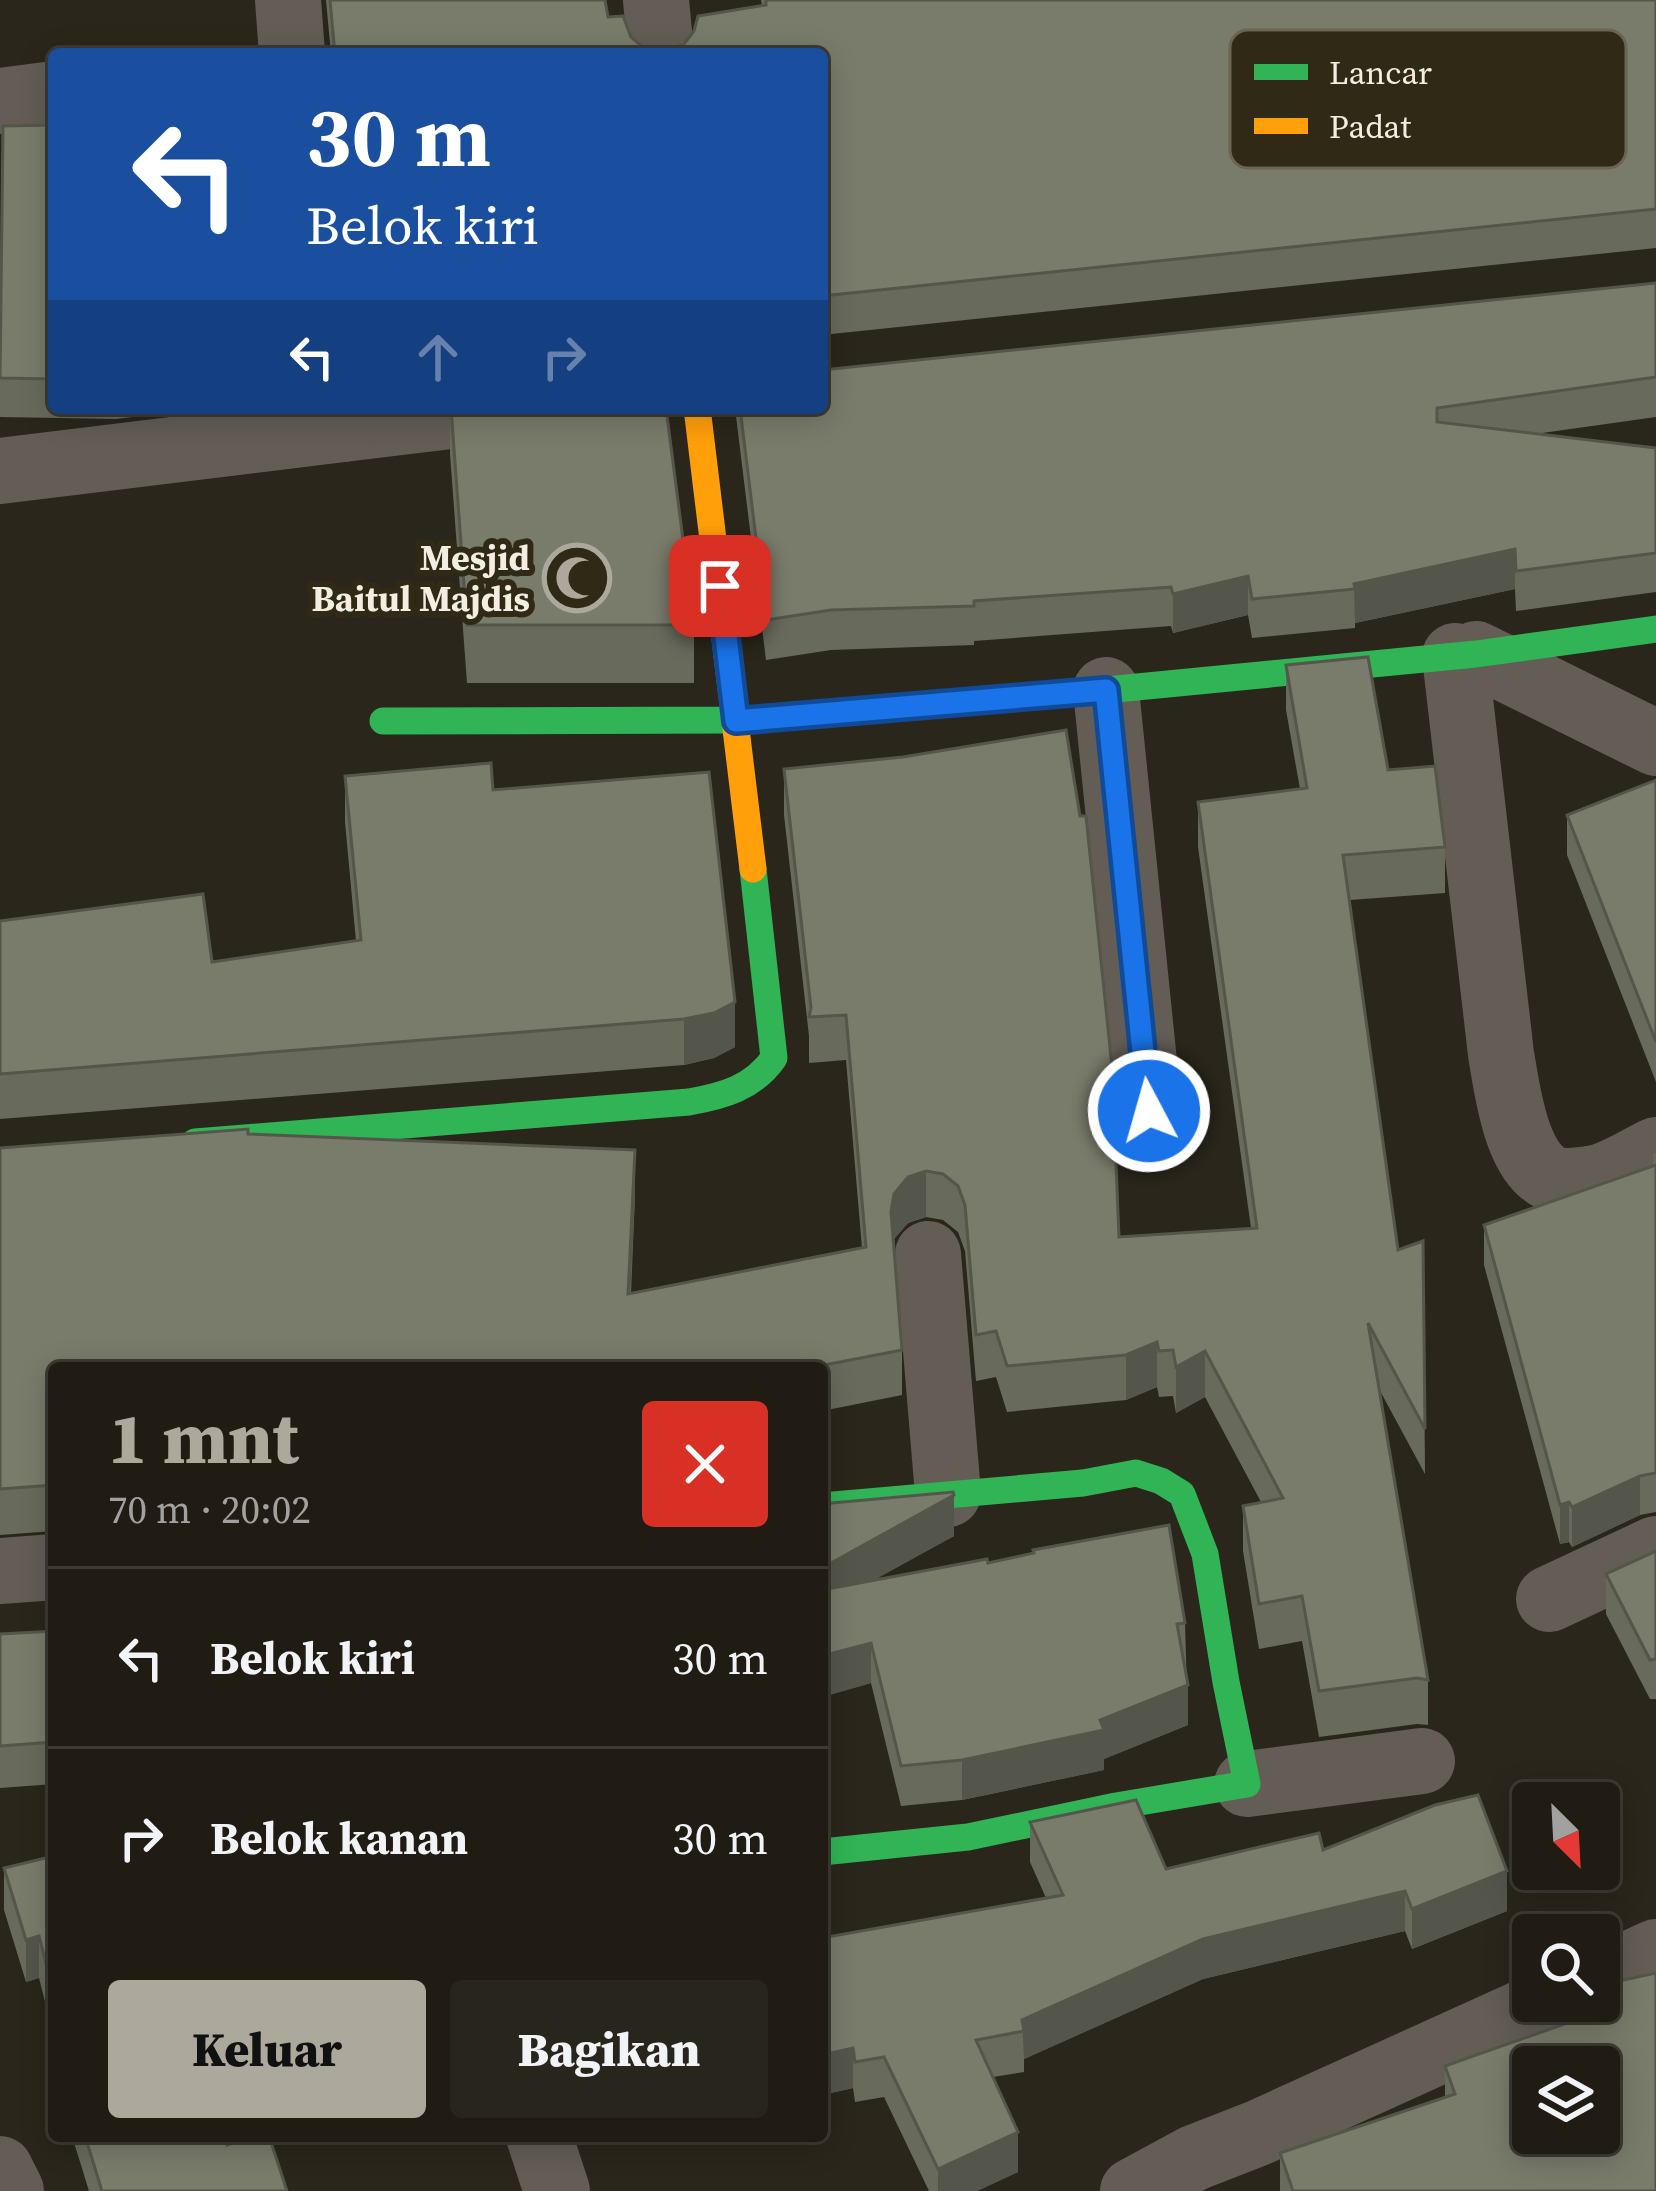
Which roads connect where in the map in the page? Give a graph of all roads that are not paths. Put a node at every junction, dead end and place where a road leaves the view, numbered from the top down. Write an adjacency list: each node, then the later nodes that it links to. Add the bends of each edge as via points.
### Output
1 (288, 0): 3 (street)
2 (656, 0): 4 (street)
3 (292, 48)
4 (660, 48)
5 (48, 95): 6 (street)
6 (0, 100)
7 (422, 414): 9 (street)
8 (699, 414): 15 (street)
9 (342, 419): 10 (street)
10 (0, 471)
11 (1656, 629): 12 (street)
12 (1466, 655): 13 (street); 16 (street); 19 (street, via 1501,1054 1526,1151 1557,1180 1597,1178)
13 (1106, 690): 15 (street); 17 (street)
14 (382, 721): 15 (street)
15 (736, 721): 18 (street, via 773,1058 754,1083 689,1102)
16 (1656, 742)
17 (1149, 1111)
18 (164, 1145)
19 (1656, 1150)
20 (928, 1254): 21 (street)
21 (948, 1494): 22 (street); 28 (street, via 1136,1473 1182,1494 1205,1554)
22 (828, 1506)
23 (1656, 1549): 26 (street)
24 (48, 1567): 25 (street)
25 (0, 1570)
26 (1549, 1600)
27 (1422, 1762): 28 (street)
28 (1247, 1784): 29 (street, via 968,1837)
29 (828, 1851)
30 (1656, 1952): 31 (street)
31 (1620, 1968)
32 (1512, 2018): 37 (street)
33 (541, 2142): 36 (street)
34 (0, 2170): 35 (street)
35 (11, 2191)
36 (557, 2191)
37 (1132, 2191)

